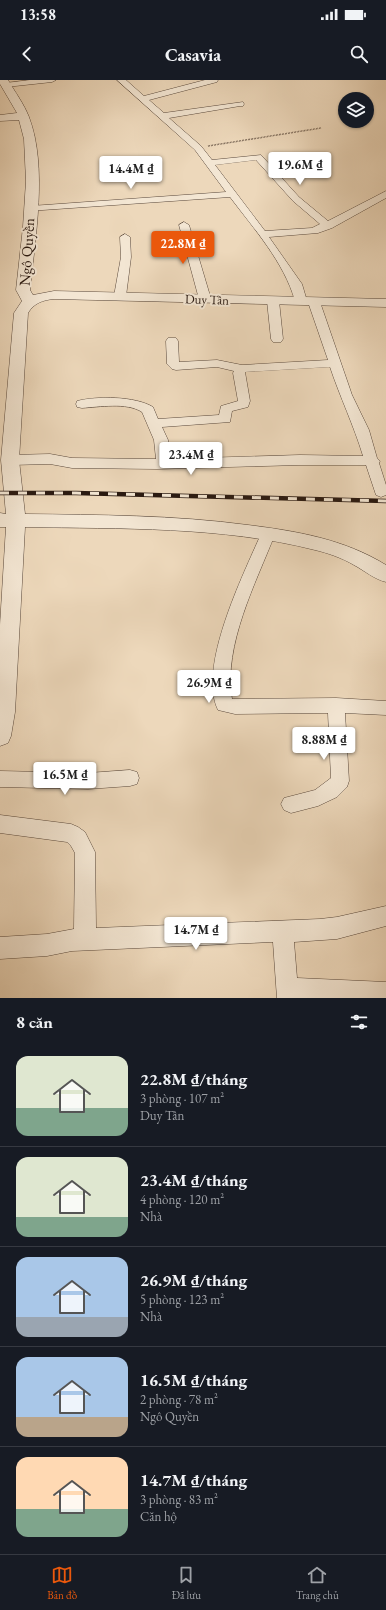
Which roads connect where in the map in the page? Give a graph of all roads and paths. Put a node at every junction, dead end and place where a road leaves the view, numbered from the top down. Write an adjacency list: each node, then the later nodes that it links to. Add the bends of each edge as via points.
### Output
1 (52, 80): 4 (street)
2 (121, 80): 5 (street)
3 (214, 80): 5 (street)
4 (5, 83): 7 (street, Ngô Quyền)
5 (143, 99): 8 (street)
6 (240, 104): 8 (street)
7 (24, 116): 9 (street); 15 (street, Ngô Quyền, via 32,169)
8 (163, 116): 11 (street)
9 (0, 118)
10 (321, 128): 11 (path)
11 (198, 148): 12 (street)
12 (209, 163): 13 (street); 17 (street, via 258,156 296,199)
13 (233, 194): 15 (street); 18 (street)
14 (386, 194): 17 (street)
15 (31, 209): 22 (street, Ngô Quyền, via 23,290)
16 (184, 225): 21 (street)
17 (328, 226): 18 (street, via 306,233)
18 (264, 234): 24 (street)
19 (125, 237): 20 (street, via 125,274)
20 (120, 296): 21 (street, Duy Tân); 22 (street, Duy Tân, via 54,294)
21 (204, 298): 23 (street, Duy Tân)
22 (30, 301): 32 (street, Ngô Quyền, via 21,313)
23 (273, 301): 24 (street, Duy Tân); 26 (street)
24 (308, 302): 25 (street, Duy Tân); 28 (street)
25 (386, 303)
26 (277, 339)
27 (172, 341): 29 (street, via 172,361 176,366 222,364)
28 (335, 363): 29 (street); 34 (street)
29 (241, 369): 31 (street, via 239,373 244,401 243,404 226,409 225,419)
30 (82, 404): 31 (street, via 144,406)
31 (154, 422): 35 (street, via 161,440)
32 (6, 437): 33 (street, Ngô Quyền)
33 (10, 460): 35 (street, via 50,459 72,463); 37 (street, Ngô Quyền)
34 (373, 462): 35 (street, via 300,460); 36 (street)
35 (163, 464)
36 (381, 492)
37 (8, 520): 38 (street, via 193,525); 42 (street, Ngô Quyền, via 10,632)
38 (268, 534): 39 (street, via 307,540 334,548 358,558); 40 (street, via 227,639 221,696 224,705)
39 (386, 575)
40 (336, 705): 41 (street); 45 (street, via 340,781 334,790 315,799)
41 (386, 708)
42 (0, 736)
43 (130, 778): 44 (street, via 88,781)
44 (0, 779)
45 (291, 804)
46 (0, 824): 49 (street, via 71,833 78,839 85,852)
47 (386, 916): 48 (street, via 337,928)
48 (283, 931): 49 (street); 51 (street)
49 (85, 940): 50 (street)
50 (0, 948)
51 (287, 993): 52 (street)
52 (386, 993)

